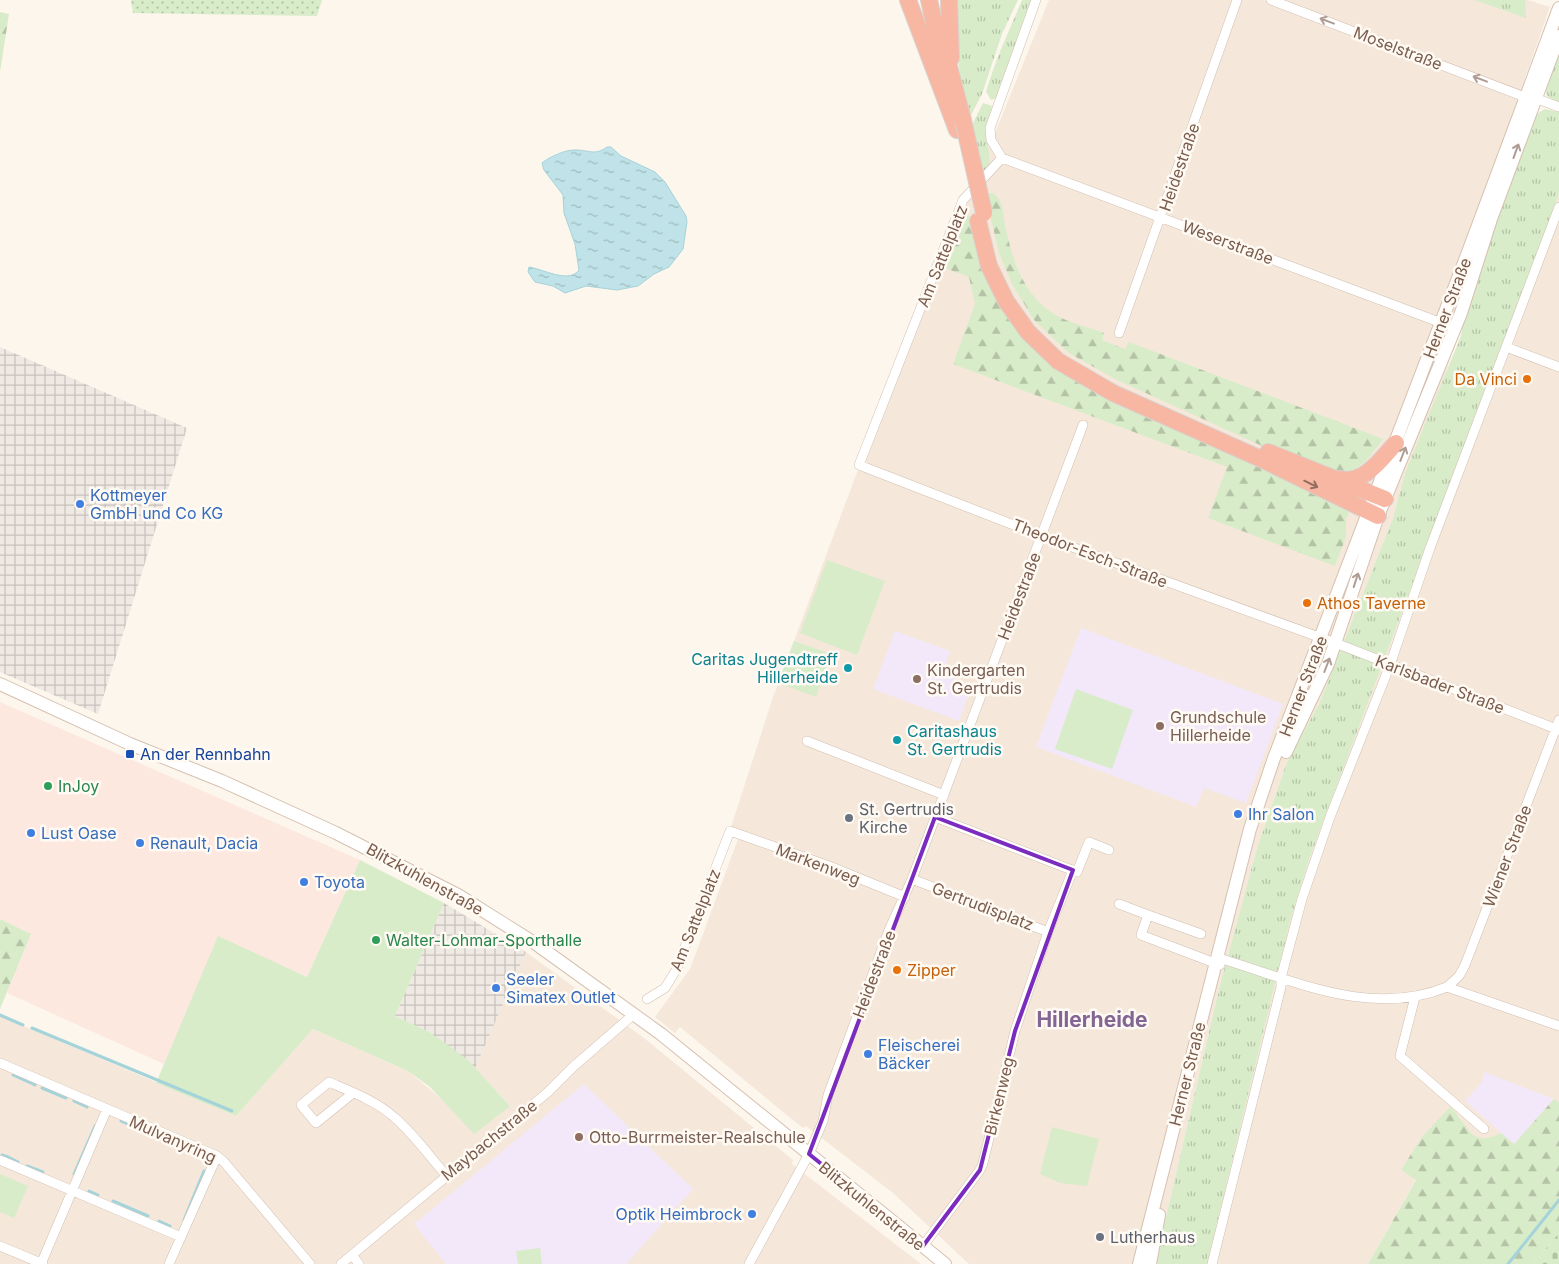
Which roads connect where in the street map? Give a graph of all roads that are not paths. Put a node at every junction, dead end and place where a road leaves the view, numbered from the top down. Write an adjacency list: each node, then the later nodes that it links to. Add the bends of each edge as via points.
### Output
1 (908, 0): 13 (highway)
2 (929, 0): 13 (highway)
3 (933, 0): 10 (highway)
4 (949, 0): 10 (highway)
5 (1036, 0): 14 (street, via 990,128 991,140)
6 (1237, 0): 17 (street, Heidestraße)
7 (1271, 0): 11 (street, Moselstraße, one-way to 7)
8 (1559, 8): 11 (main road, Herner Straße)
9 (1559, 36): 11 (main road, Herner Straße)
10 (954, 86): 13 (highway)
11 (1531, 99): 12 (street, Moselstraße); 18 (main road, Herner Straße); 19 (main road, Herner Straße, one-way to 11)
12 (1559, 107)
13 (960, 125): 16 (highway)
14 (1002, 158): 17 (street, Weserstraße); 25 (street, Am Sattelplatz, via 963,200)
15 (1559, 207): 21 (street)
16 (981, 217): 26 (highway, via 1011,293 1028,319 1057,348 1121,387); 28 (highway, one-way to 28, via 989,266 1006,301 1028,332 1058,361 1113,393 1261,459)
17 (1161, 217): 18 (street, Weserstraße); 20 (street, Heidestraße)
18 (1441, 324): 19 (street, Weserstraße); 24 (main road, Herner Straße)
19 (1455, 328): 27 (main road, Herner Straße, one-way to 19)
20 (1119, 333)
21 (1506, 347): 22 (street); 32 (street)
22 (1559, 367)
23 (1083, 425): 29 (street, Heidestraße)
24 (1396, 443): 26 (highway, via 1374,467 1356,479 1347,481); 27 (main road, Herner Straße)
25 (859, 465): 29 (street, Theodor-Esch-Straße)
26 (1326, 476): 27 (highway)
27 (1380, 497): 28 (main road, Herner Straße)
28 (1373, 514): 30 (main road, Herner Straße); 31 (main road, Herner Straße, one-way to 28)
29 (1042, 536): 30 (street, Theodor-Esch-Straße); 36 (street, Heidestraße)
30 (1322, 639): 31 (street, Karlsbader Straße); 47 (main road, Herner Straße, via 1274,758 1250,829)
31 (1335, 643): 32 (street, Karlsbader Straße); 47 (main road, Herner Straße, one-way to 31, via 1278,773)
32 (1390, 664): 34 (street, Karlsbader Straße); 48 (street, via 1330,817 1302,899)
33 (0, 684): 52 (main road, Blitzkuhlenstraße, via 130,744 336,832 444,888 536,944)
34 (1558, 726): 49 (street, Wiener Straße, via 1465,964 1459,976)
35 (807, 741): 36 (street)
36 (944, 795): 37 (street, Heidestraße)
37 (935, 817): 40 (street); 41 (street, Heidestraße)
38 (730, 831): 42 (street, Markenweg); 51 (street, Am Sattelplatz, via 676,970 665,988)
39 (1109, 850): 40 (street, Gertrudisplatz, via 1089,842 1078,872)
40 (1073, 870): 45 (street, Gertrudisplatz)
41 (912, 879): 42 (street, Heidestraße); 45 (street, Gertrudisplatz)
42 (905, 897): 58 (street, Heidestraße)
43 (1120, 904): 44 (street)
44 (1148, 915): 46 (street); 47 (street, via 1140,935)
45 (1048, 932): 65 (street, Birkenweg, via 1015,1030 983,1163)
46 (1202, 934)
47 (1219, 962): 48 (street); 74 (main road, Herner Straße); 75 (main road, Herner Straße)
48 (1281, 978): 50 (street, via 1349,998); 76 (street)
49 (1447, 987): 50 (street); 53 (street)
50 (1416, 997): 57 (street, via 1400,1056)
51 (647, 999)
52 (634, 1014): 58 (main road, Blitzkuhlenstraße); 61 (street, Maybachstraße, via 548,1092)
53 (1559, 1026)
54 (0, 1063): 56 (street, Mulvanyring)
55 (353, 1093): 55 (street, via 329,1082 301,1105 316,1122); 61 (street, via 394,1117)
56 (107, 1110): 59 (street, Mulvanyring); 62 (street)
57 (1484, 1129)
58 (808, 1154): 65 (main road, Blitzkuhlenstraße); 72 (street, Heidestraße)
59 (217, 1156): 63 (street); 69 (street, Mulvanyring)
60 (0, 1160): 62 (street)
61 (446, 1175): 66 (street, Maybachstraße)
62 (74, 1190): 63 (street); 67 (street)
63 (181, 1237): 68 (street)
64 (0, 1246): 67 (street)
65 (923, 1246): 73 (main road, Blitzkuhlenstraße)
66 (352, 1255): 70 (street, Maybachstraße); 71 (street)
67 (42, 1264)
68 (170, 1264)
69 (310, 1264)
70 (341, 1264)
71 (359, 1264)
72 (749, 1264)
73 (944, 1264)
74 (1139, 1264)
75 (1150, 1264)
76 (1212, 1264)

